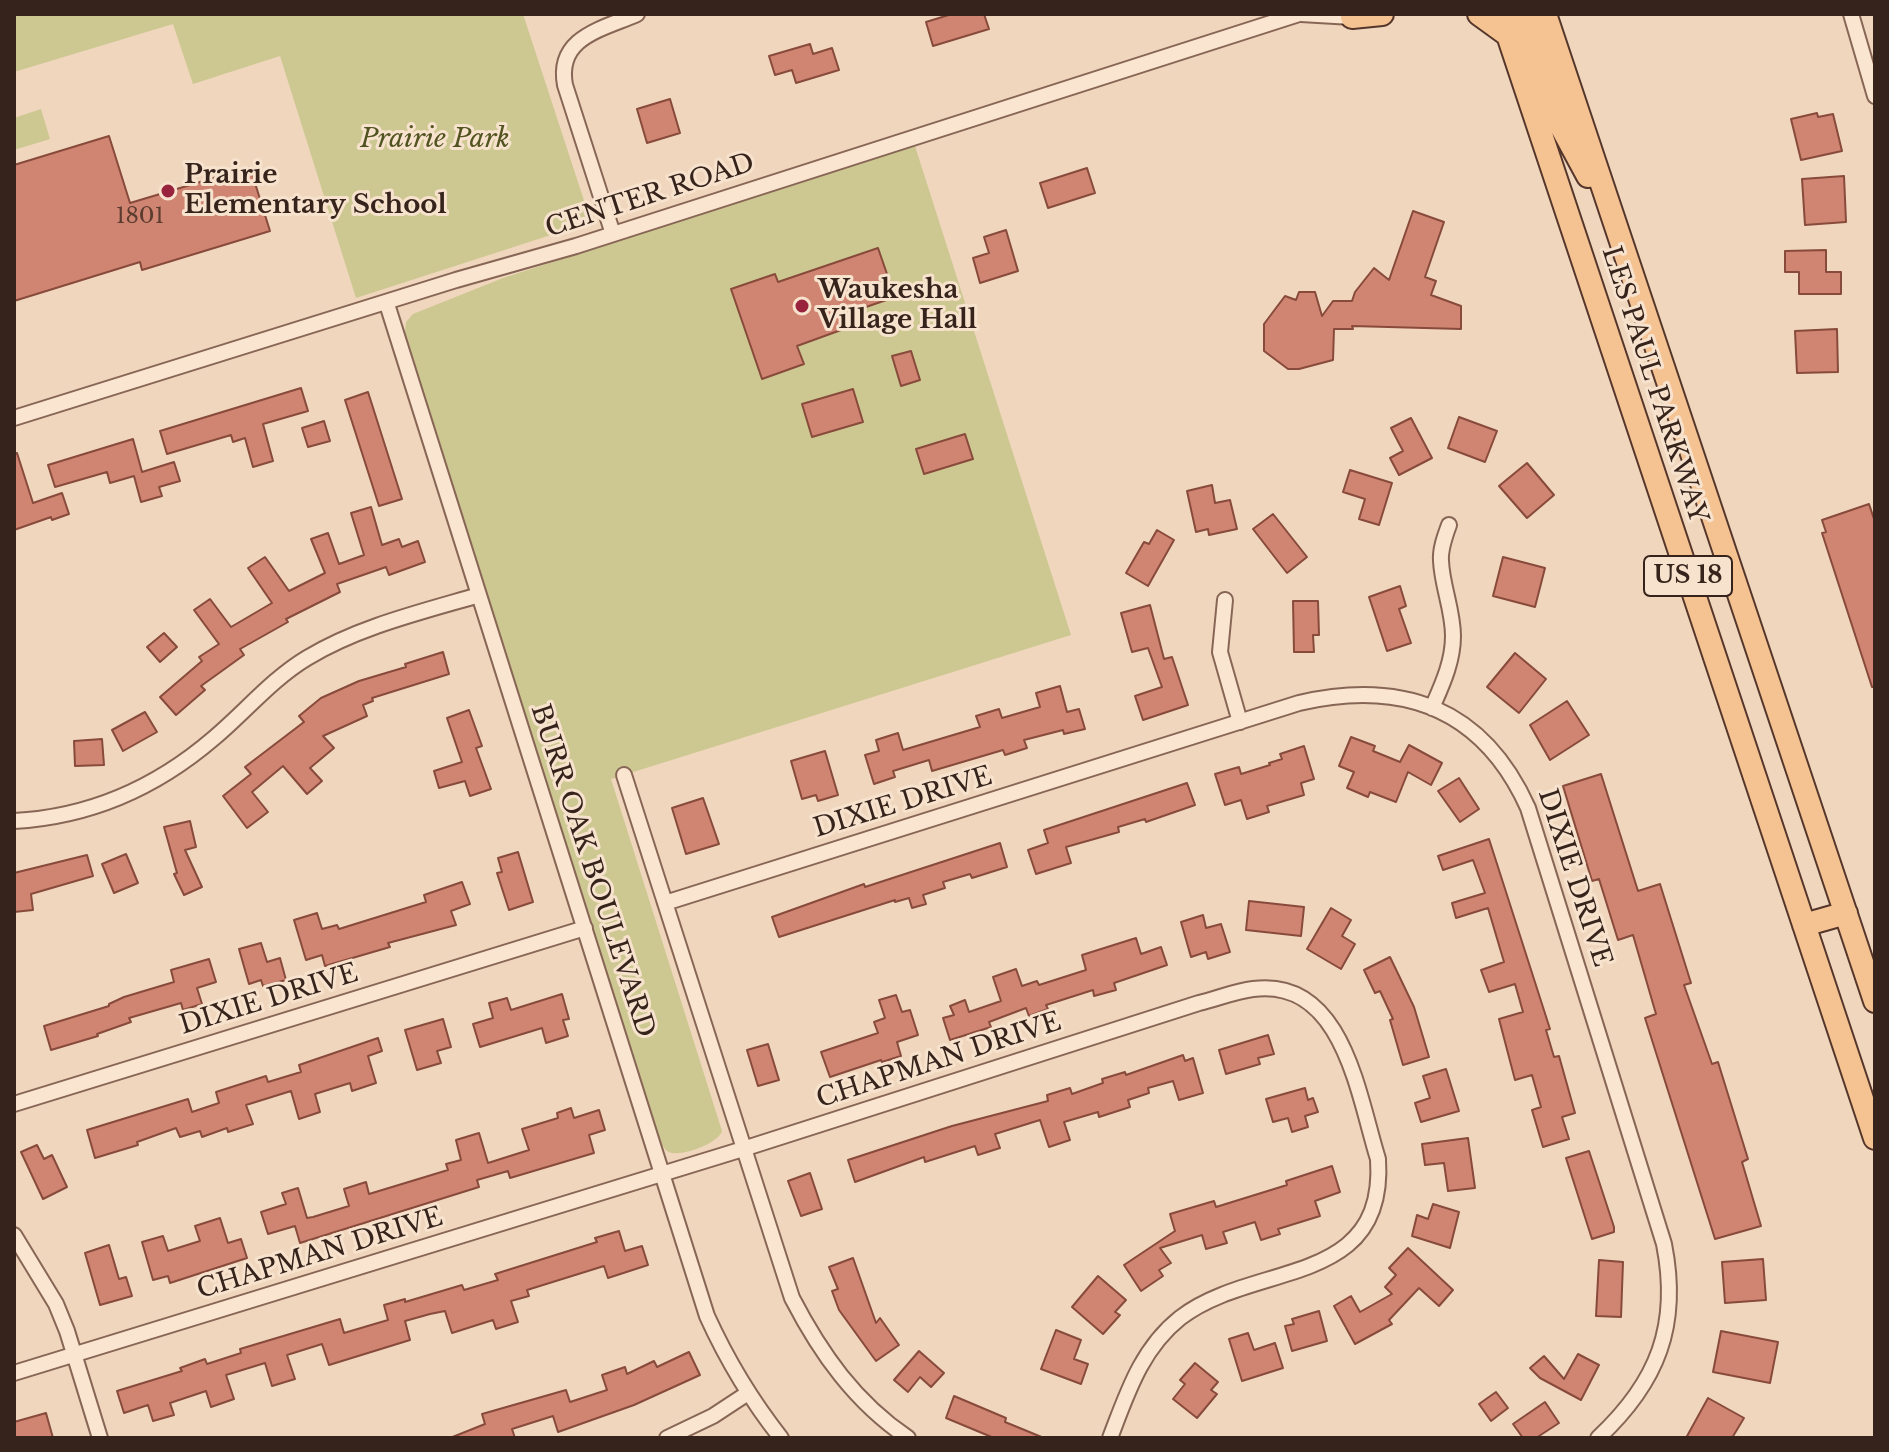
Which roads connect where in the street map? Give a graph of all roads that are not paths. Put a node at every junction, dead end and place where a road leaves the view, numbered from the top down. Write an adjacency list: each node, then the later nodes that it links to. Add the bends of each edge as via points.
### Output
1 (637, 14): 12 (street, via 577,41 563,65)
2 (1300, 14): 8 (street, CENTER ROAD); 12 (street, CENTER ROAD)
3 (1382, 14): 8 (main road)
4 (1479, 14): 9 (main road)
5 (1524, 14): 11 (main road, via 1562,128)
6 (1545, 14): 11 (main road, LES PAUL PARKWAY / US 18)
7 (1851, 14): 10 (street)
8 (1357, 16)
9 (1505, 24): 24 (main road, LES PAUL PARKWAY / US 18)
10 (1875, 96)
11 (1617, 230): 23 (main road, LES PAUL PARKWAY / US 18)
12 (613, 234): 13 (street, CENTER ROAD)
13 (387, 304): 14 (street, CENTER ROAD); 16 (street, BURR OAK BOULEVARD)
14 (14, 418)
15 (1449, 525): 18 (street, via 1440,562 1451,607 1452,651)
16 (479, 595): 21 (street, via 350,636 303,660 157,781 95,807); 25 (street, BURR OAK BOULEVARD)
17 (1225, 600): 19 (street, via 1220,652)
18 (1432, 708): 19 (street, DIXIE DRIVE, via 1407,698 1334,695); 40 (street, DIXIE DRIVE, via 1490,747 1528,808 1664,1244 1670,1299 1663,1343 1641,1391)
19 (1240, 722): 22 (street, DIXIE DRIVE)
20 (624, 775): 22 (street)
21 (14, 821)
22 (665, 903): 29 (street)
23 (1846, 913): 24 (main road); 26 (main road, LES PAUL PARKWAY / US 18)
24 (1804, 925): 28 (main road, LES PAUL PARKWAY / US 18)
25 (585, 928): 27 (street, DIXIE DRIVE); 30 (street, BURR OAK BOULEVARD)
26 (1875, 1001)
27 (14, 1104)
28 (1875, 1138)
29 (743, 1149): 30 (street, CHAPMAN DRIVE); 38 (street, via 783,1276 811,1336 862,1401); 39 (street, CHAPMAN DRIVE, via 1253,989 1295,995 1324,1014 1339,1038 1378,1159 1376,1202 1366,1224 1330,1259 1223,1295 1180,1318 1143,1359)
30 (662, 1172): 32 (street, CHAPMAN DRIVE); 34 (street, BURR OAK BOULEVARD, via 707,1316)
31 (14, 1235): 32 (street, via 56,1304)
32 (74, 1355): 33 (street, CHAPMAN DRIVE); 35 (street)
33 (14, 1373)
34 (748, 1393): 36 (street); 37 (street, BURR OAK BOULEVARD)
35 (100, 1438)
36 (667, 1438)
37 (781, 1438)
38 (908, 1438)
39 (1110, 1438)
40 (1598, 1438)

